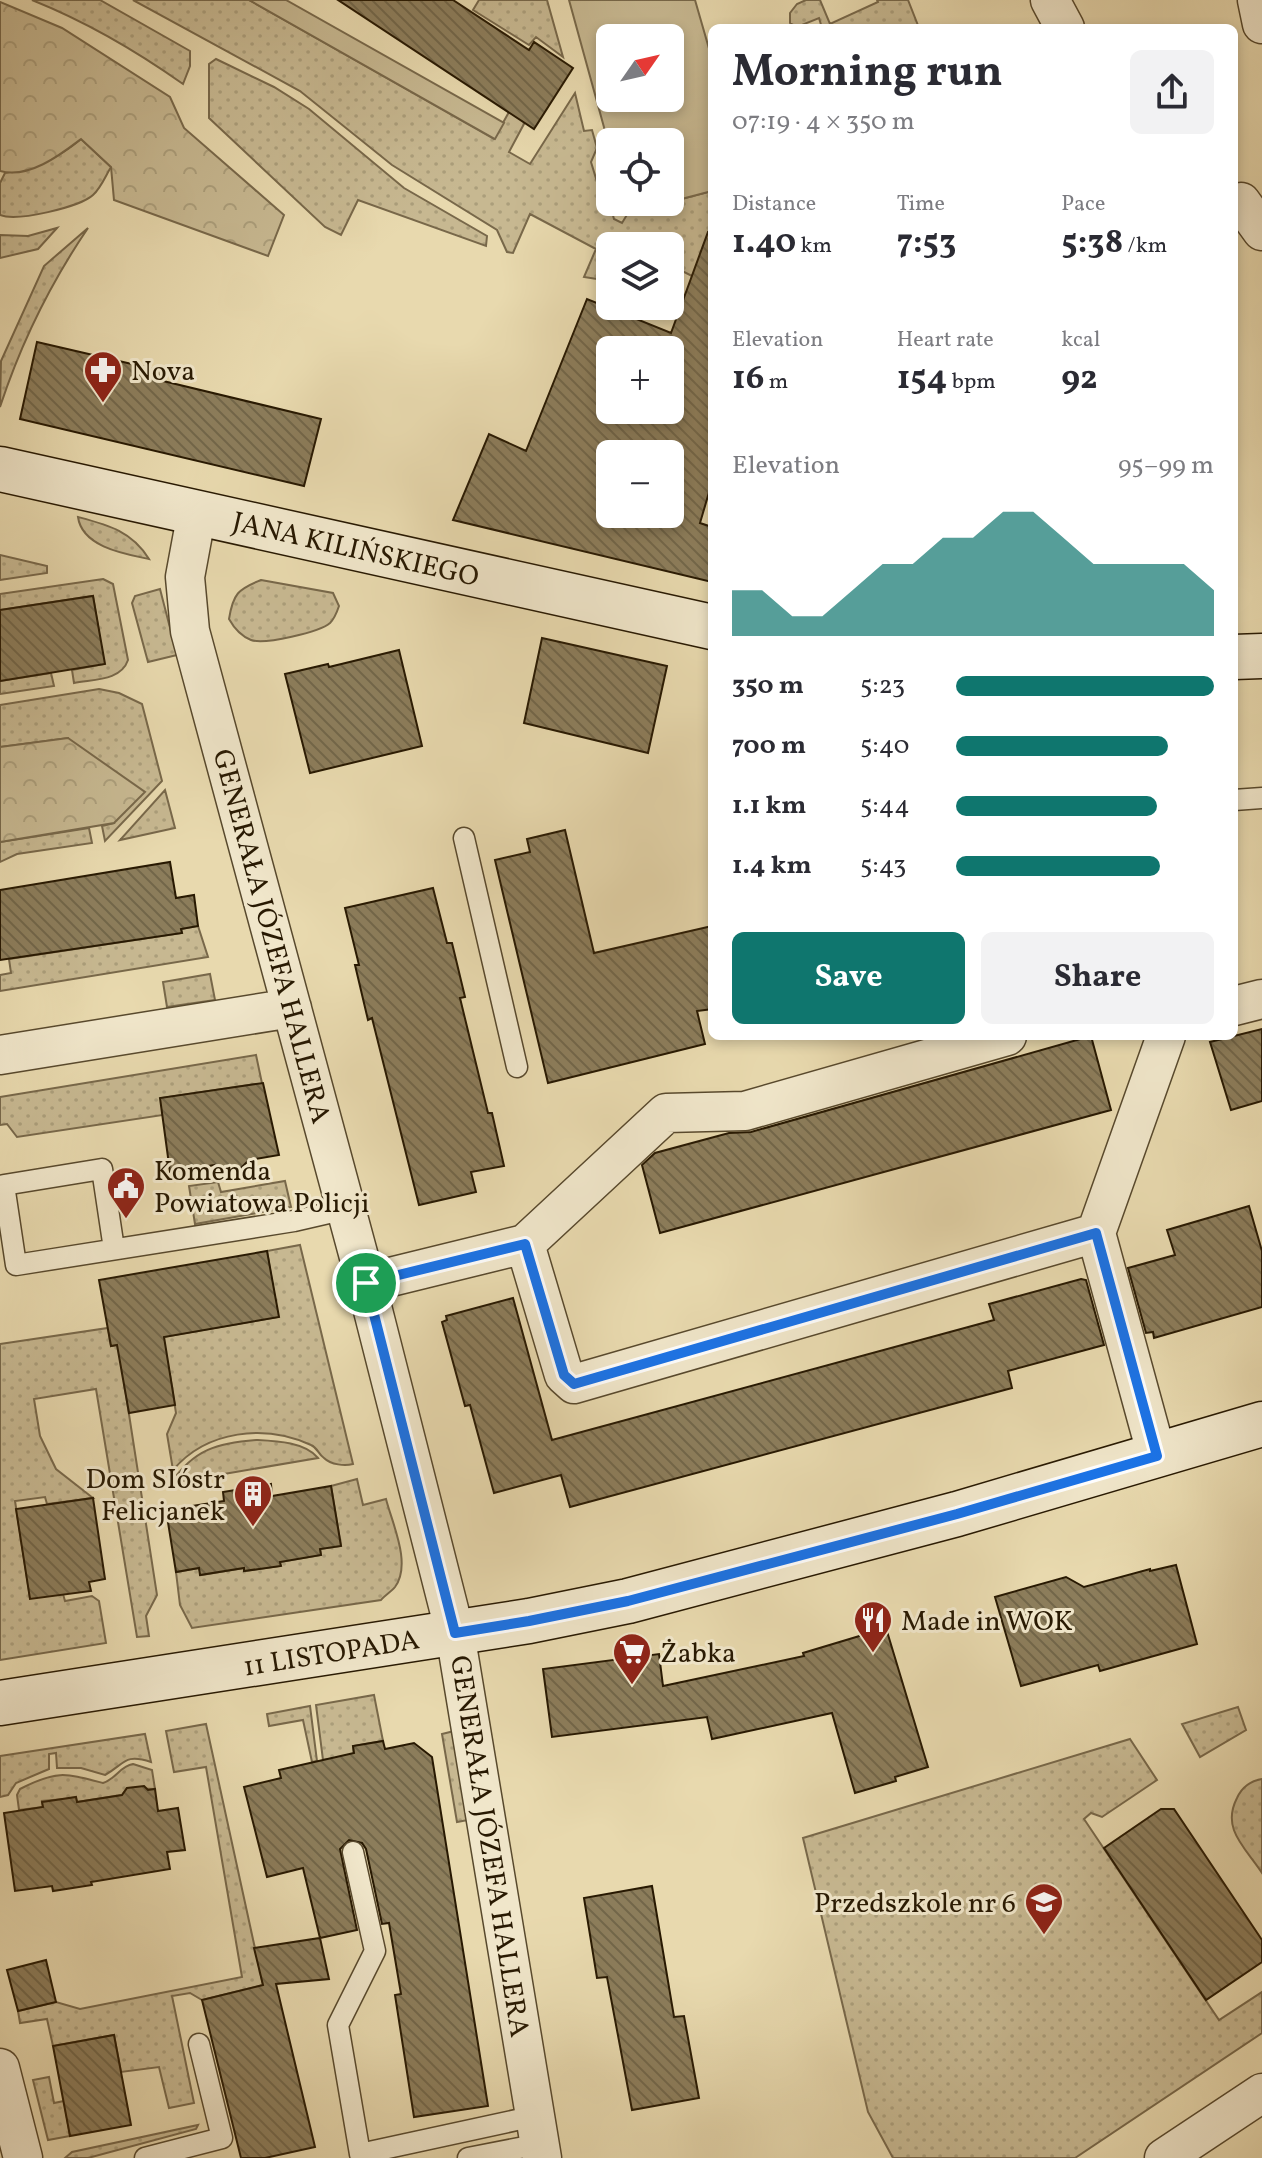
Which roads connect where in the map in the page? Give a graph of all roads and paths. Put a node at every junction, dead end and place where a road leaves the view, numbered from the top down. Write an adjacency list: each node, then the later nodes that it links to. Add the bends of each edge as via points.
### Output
1 (1050, 0): 3 (street)
2 (1257, 0): 4 (street)
3 (1063, 24)
4 (1262, 24)
5 (0, 469): 6 (street, JANA KILIŃSKIEGO)
6 (197, 512): 7 (street, JANA KILIŃSKIEGO); 15 (street, GENERAŁA JÓZEFA HALLERA, via 185,577 190,631)
7 (708, 626)
8 (1262, 656): 9 (street)
9 (1238, 657)
10 (1262, 798): 11 (lane)
11 (1238, 800)
12 (464, 838): 19 (lane)
13 (1262, 999): 14 (street)
14 (1238, 1005)
15 (292, 1008): 18 (street); 20 (street, GENERAŁA JÓZEFA HALLERA)
16 (993, 1040): 22 (street, via 745,1111 666,1113)
17 (1165, 1040): 21 (street)
18 (0, 1055)
19 (517, 1067)
20 (346, 1209): 23 (lane); 24 (street, GENERAŁA JÓZEFA HALLERA)
21 (1096, 1233): 22 (street, via 574,1384 564,1375); 26 (street)
22 (525, 1244): 24 (street)
23 (114, 1249): 23 (lane, via 16,1265 4,1185 102,1169)
24 (366, 1283): 27 (street, GENERAŁA JÓZEFA HALLERA)
25 (1262, 1424): 26 (street, 11 LISTOPADA)
26 (1157, 1456): 27 (street, 11 LISTOPADA, via 628,1601)
27 (455, 1633): 28 (street, 11 LISTOPADA); 33 (street, GENERAŁA JÓZEFA HALLERA)
28 (0, 1703)
29 (353, 1852): 33 (lane, via 375,1951 338,2025 360,2154)
30 (199, 2044): 35 (lane, via 222,2138)
31 (0, 2068): 34 (street)
32 (1262, 2093): 37 (street)
33 (539, 2139): 36 (lane)
34 (23, 2158)
35 (145, 2158)
36 (468, 2158)
37 (1164, 2158)

